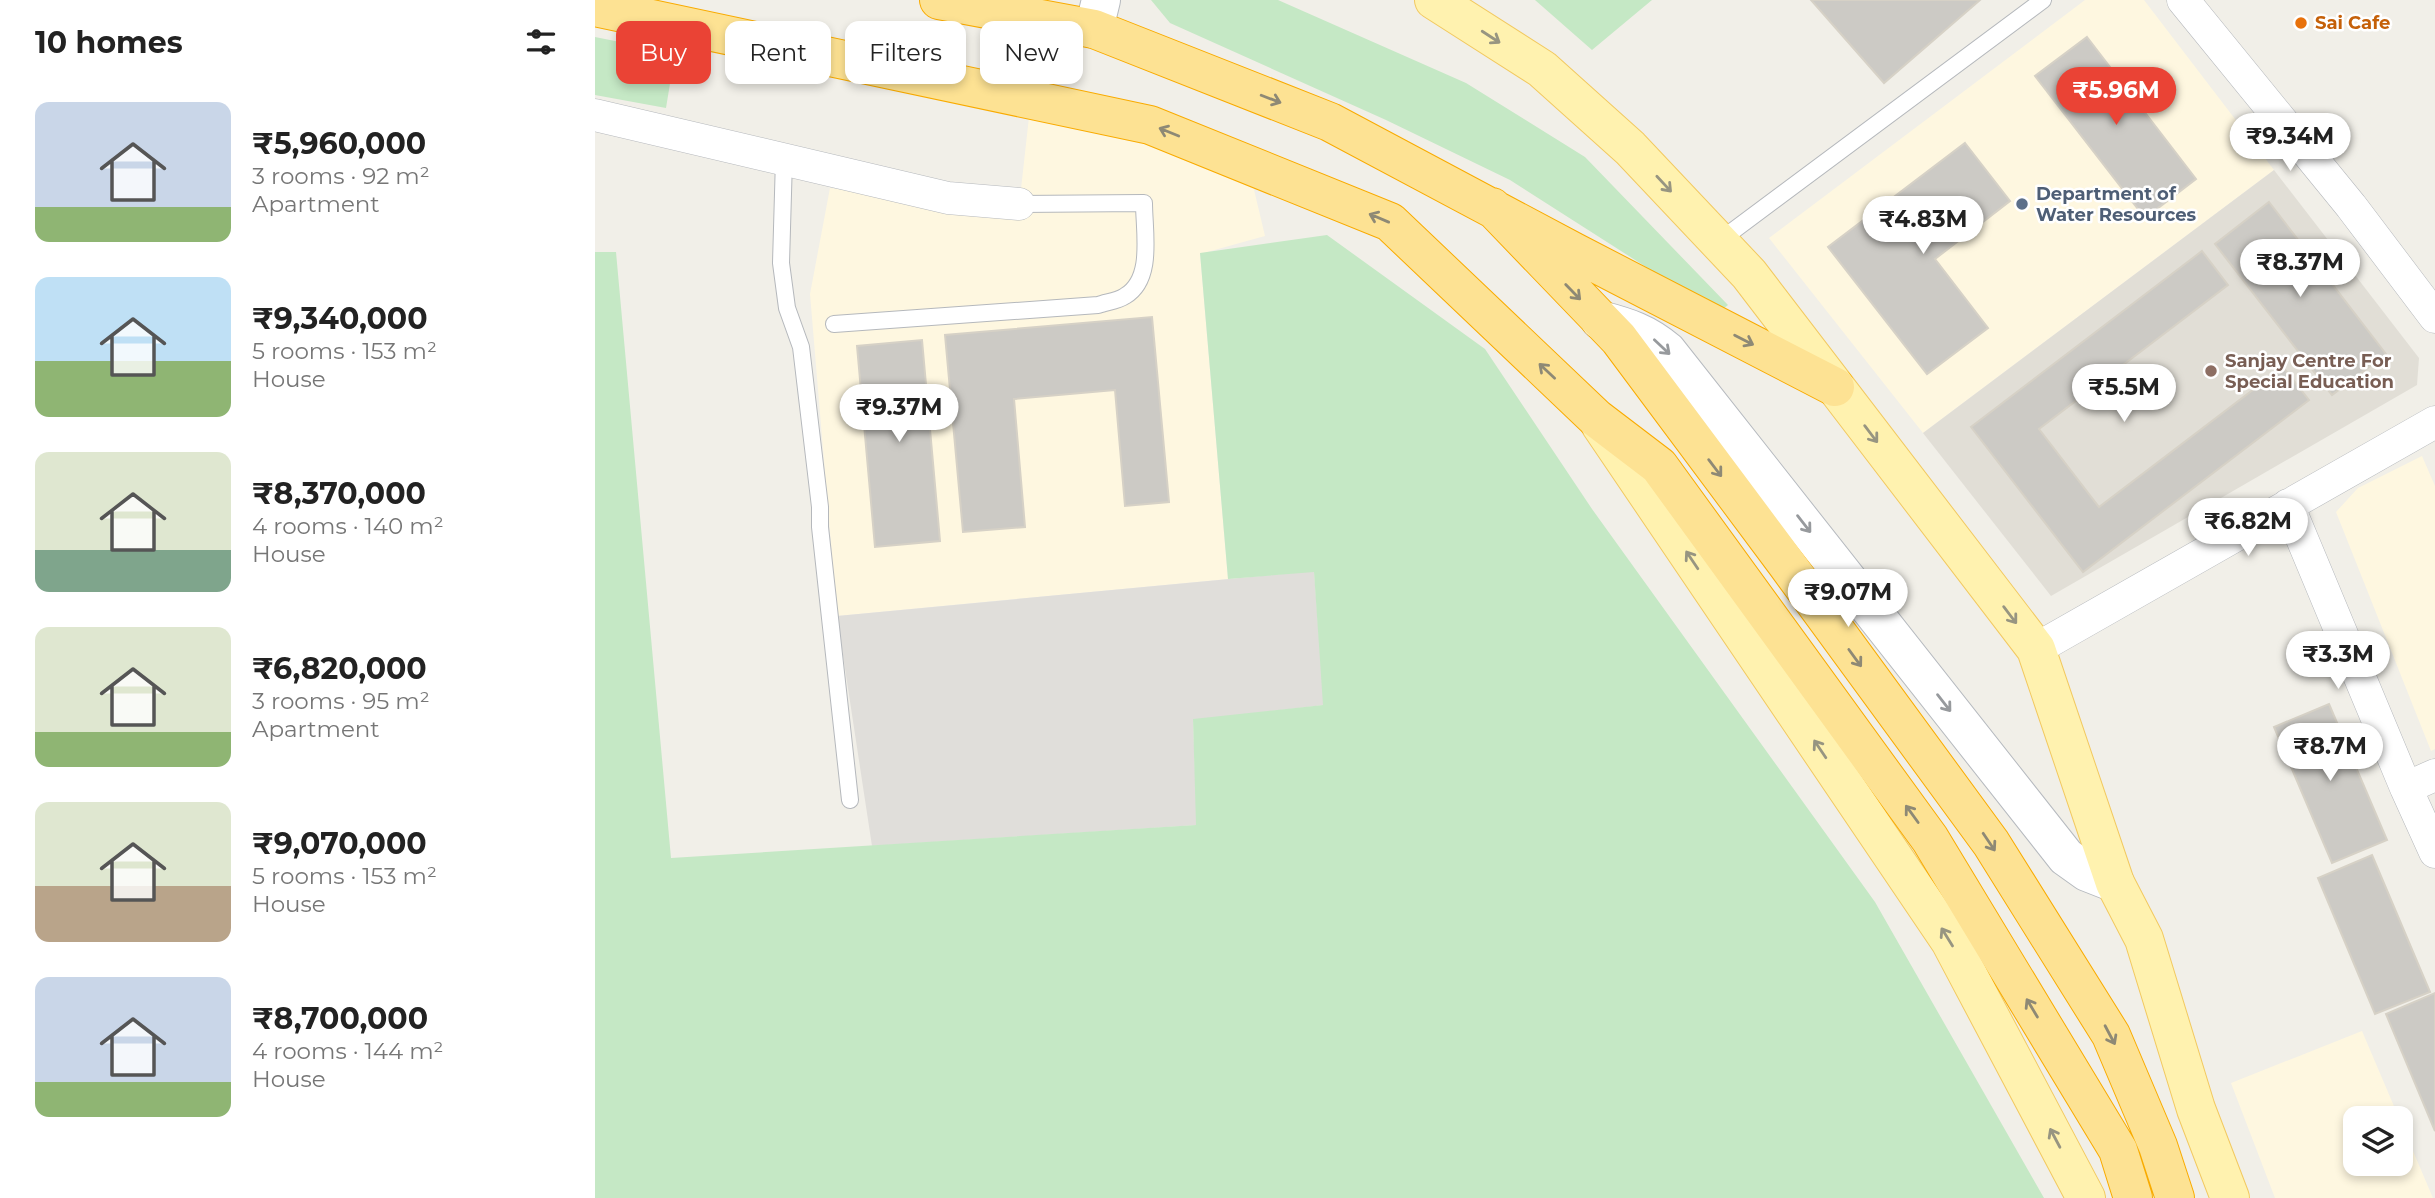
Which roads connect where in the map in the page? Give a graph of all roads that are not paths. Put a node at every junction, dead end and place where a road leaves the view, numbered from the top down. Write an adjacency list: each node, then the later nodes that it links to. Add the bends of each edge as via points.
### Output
1 (939, 0): 6 (highway)
2 (1434, 0): 11 (main road, one-way to 11, via 1542,69 1630,148)
3 (2043, 0): 11 (lane)
4 (2183, 0): 12 (street)
5 (595, 7): 16 (highway, one-way to 5, via 1389,222 1150,125)
6 (1097, 15): 10 (highway, one-way to 10, via 1330,122)
7 (595, 115): 8 (street)
8 (784, 159): 9 (street, via 948,198); 22 (lane, via 781,263 787,308 801,347)
9 (1019, 204): 14 (lane, via 1144,203 1140,281 1125,297 1098,305)
10 (1492, 207): 13 (highway, one-way to 13); 15 (highway, one-way to 15)
11 (1718, 242): 15 (main road, via 1749,274)
12 (2435, 317)
13 (1600, 320): 24 (street, one-way to 24, via 1635,329 1667,351 2066,857); 27 (highway, one-way to 27, via 1619,339 1786,563 1998,855 2111,1035)
14 (834, 324)
15 (1835, 387): 19 (main road, one-way to 19)
16 (1596, 418): 25 (main road, one-way to 16, via 1950,941); 26 (highway, one-way to 16, via 2118,1150 1930,839 1659,466)
17 (2435, 422): 18 (street)
18 (2288, 505): 19 (street); 21 (street)
19 (2036, 649): 24 (main road)
20 (2435, 775): 21 (street)
21 (2406, 788): 23 (street)
22 (850, 800)
23 (2435, 852)
24 (2115, 883): 28 (main road, via 2144,939 2196,1109)
25 (2086, 1198)
26 (2133, 1198)
27 (2175, 1198)
28 (2230, 1198)

